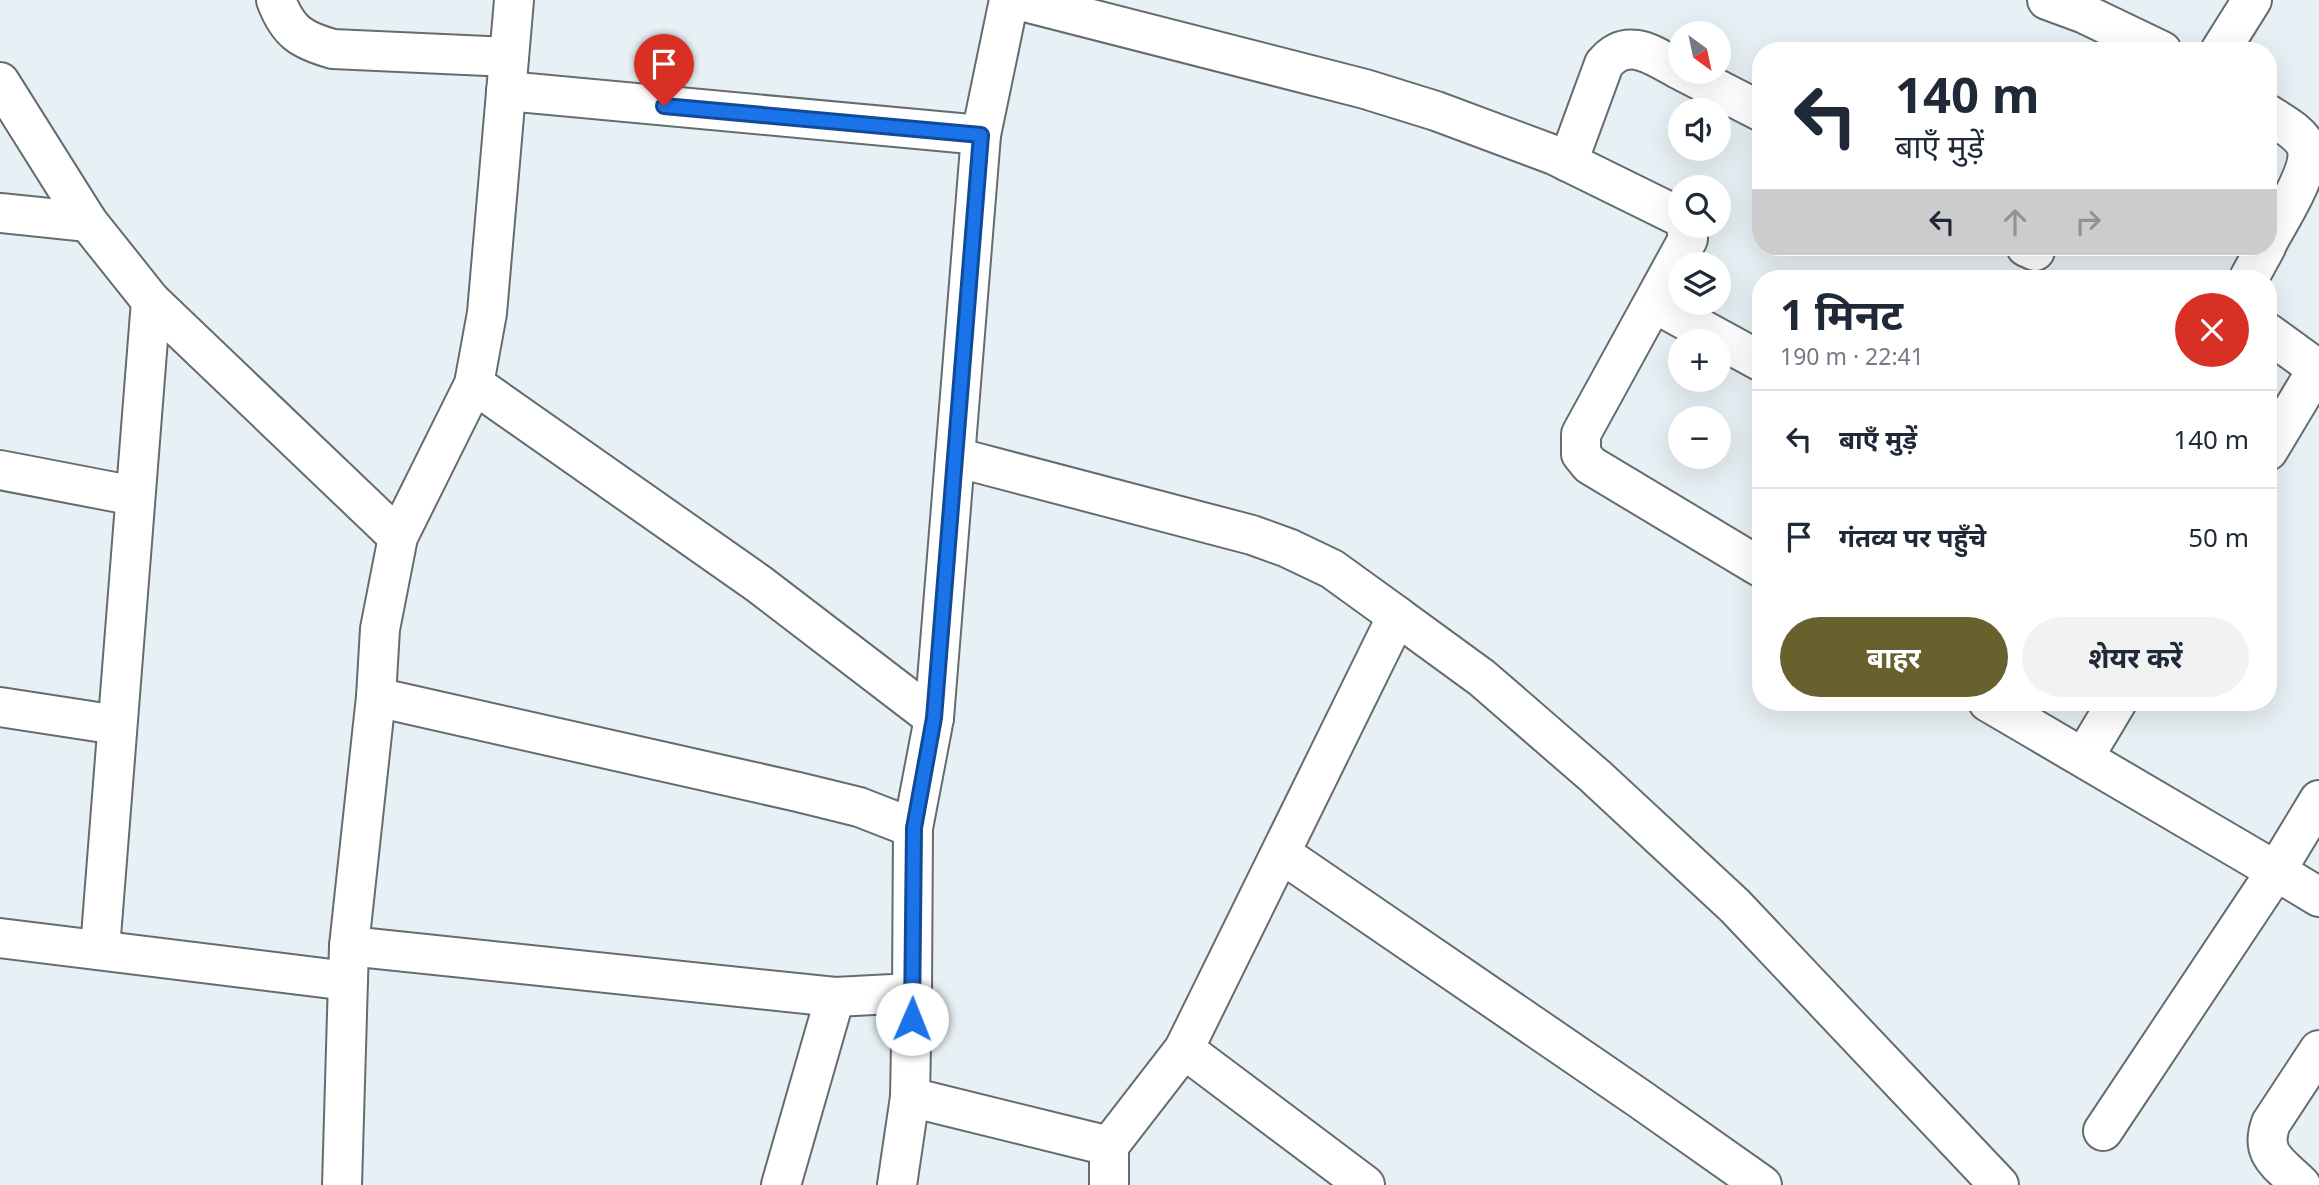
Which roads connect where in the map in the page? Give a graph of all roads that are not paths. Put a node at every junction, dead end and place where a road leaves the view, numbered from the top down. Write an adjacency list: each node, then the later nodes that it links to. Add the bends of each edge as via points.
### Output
1 (276, 0): 10 (street, via 282,17 309,43)
2 (514, 0): 10 (street)
3 (1009, 0): 15 (street)
4 (1017, 0): 16 (street, via 1365,89)
5 (2047, 0): 7 (street)
6 (2252, 0): 8 (street)
7 (2143, 42)
8 (2226, 42)
9 (1668, 64): 16 (street, via 1640,50 1611,55)
10 (507, 74): 15 (street); 27 (street, via 487,313)
11 (0, 82): 19 (street)
12 (1707, 84): 13 (street)
13 (1752, 107)
14 (2277, 120): 20 (street, via 2305,144 2308,155)
15 (981, 135): 29 (street)
16 (1568, 162): 17 (street)
17 (1668, 211)
18 (0, 213): 19 (street)
19 (88, 222): 22 (street)
20 (2277, 224)
21 (1689, 238): 23 (street)
22 (152, 301): 31 (street); 32 (street)
23 (1654, 303): 25 (street); 33 (street, via 1581,434 1581,454 1590,466)
24 (2277, 339): 26 (street)
25 (1752, 357)
26 (2318, 368): 28 (street)
27 (474, 384): 32 (street); 39 (street, via 759,584)
28 (2277, 436)
29 (956, 457): 34 (street, via 1288,548 1332,569); 39 (street)
30 (0, 470): 31 (street)
31 (135, 496): 40 (street)
32 (398, 537): 35 (street, via 380,629)
33 (1752, 562)
34 (1396, 616): 44 (street); 63 (street, via 1482,678 1735,906)
35 (376, 697): 43 (street, via 798,792 859,807); 49 (street)
36 (0, 707): 40 (street)
37 (2004, 711): 41 (street)
38 (2112, 711): 41 (street)
39 (934, 718): 43 (street)
40 (117, 726): 48 (street)
41 (2084, 757): 45 (street)
42 (2319, 800): 45 (street)
43 (914, 828): 50 (street)
44 (1282, 854): 52 (street); 62 (street)
45 (2276, 871): 46 (street); 55 (street)
46 (2319, 897)
47 (0, 938): 48 (street)
48 (100, 949): 49 (street)
49 (349, 964): 51 (street); 57 (street)
50 (912, 993): 51 (street); 54 (street)
51 (835, 997): 58 (street)
52 (1184, 1049): 56 (street); 61 (street)
53 (2319, 1051): 64 (street, via 2266,1136 2269,1152)
54 (911, 1097): 56 (street); 59 (street)
55 (2104, 1131)
56 (1109, 1146): 60 (street)
57 (342, 1185)
58 (781, 1185)
59 (897, 1185)
60 (1109, 1185)
61 (1365, 1185)
62 (1762, 1185)
63 (1998, 1185)
64 (2301, 1185)

